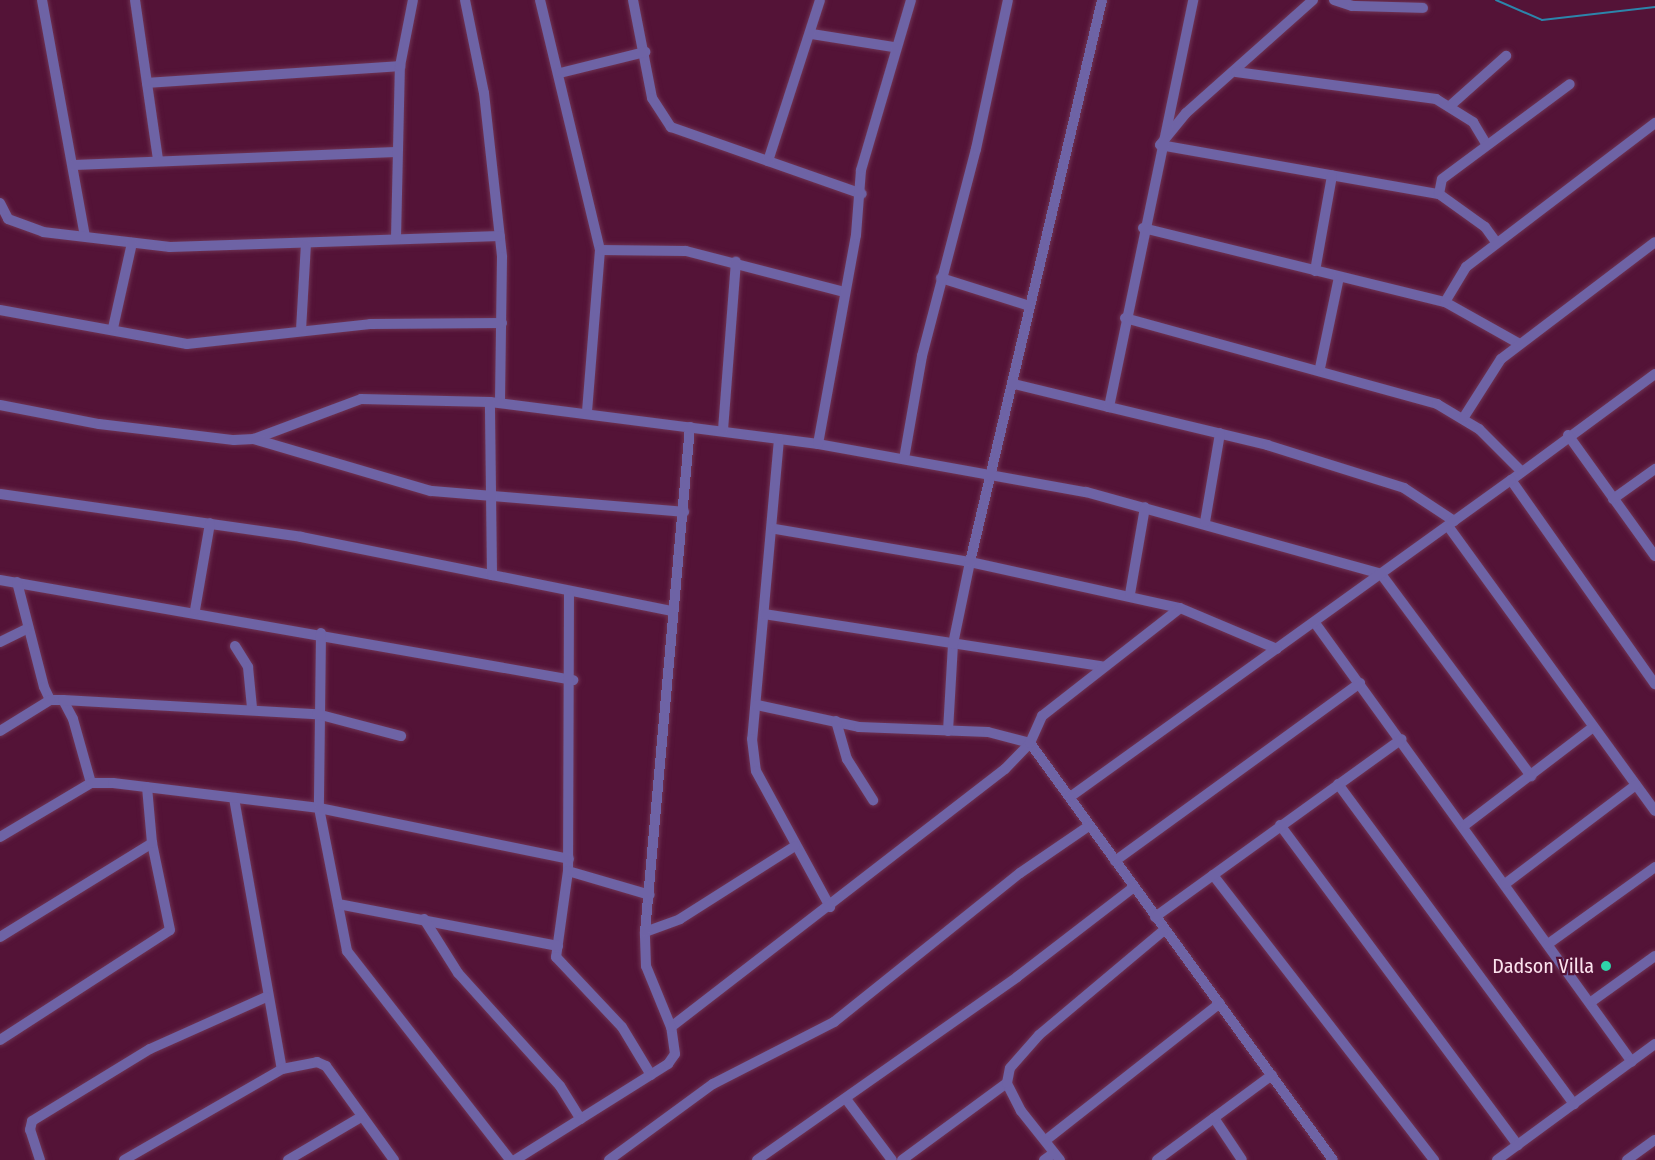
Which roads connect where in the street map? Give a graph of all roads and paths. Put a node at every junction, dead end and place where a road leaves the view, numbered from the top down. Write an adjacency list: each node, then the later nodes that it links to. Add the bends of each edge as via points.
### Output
1 (42, 0): 31 (street)
2 (135, 0): 22 (street)
3 (413, 0): 19 (street)
4 (465, 0): 38 (street, via 484,93)
5 (540, 0): 21 (street)
6 (633, 0): 17 (street)
7 (820, 0): 15 (street)
8 (911, 0): 16 (street)
9 (1008, 0): 48 (street, via 976,149)
10 (1102, 0): 51 (street)
11 (1193, 0): 27 (street)
12 (1313, 0): 20 (street)
13 (1334, 0): 14 (street, via 1352,6)
14 (1423, 8)
15 (812, 34): 16 (street); 30 (street)
16 (893, 47): 33 (street, via 861,170)
17 (645, 52): 21 (street); 30 (street, via 652,98 671,127)
18 (1506, 56): 24 (street)
19 (400, 66): 22 (street); 28 (street)
20 (1236, 72): 24 (street); 27 (street, via 1186,113)
21 (560, 73): 44 (street)
22 (147, 83): 29 (street)
23 (1570, 84): 26 (street)
24 (1450, 105): 26 (street, via 1473,122)
25 (1655, 123): 40 (street, via 1574,189)
26 (1485, 142): 34 (street, via 1442,179)
27 (1160, 145): 32 (street); 36 (street)
28 (398, 152): 29 (street); 39 (street)
29 (158, 160): 31 (street)
30 (768, 161): 33 (street)
31 (73, 165): 37 (street)
32 (1332, 176): 34 (street); 46 (street)
33 (862, 194): 49 (street)
34 (1438, 194): 40 (street, via 1485,227)
35 (0, 202): 37 (street, via 8,219 19,226)
36 (1143, 228): 46 (street); 53 (street)
37 (85, 236): 42 (street)
38 (500, 236): 39 (street); 54 (street)
39 (396, 238): 43 (street)
40 (1496, 242): 50 (street, via 1466,267)
41 (1655, 242): 57 (street)
42 (132, 243): 43 (street); 55 (street)
43 (306, 243): 56 (street)
44 (600, 250): 45 (street, via 676,250); 64 (street)
45 (736, 262): 49 (street); 67 (street)
46 (1315, 271): 47 (street)
47 (1339, 278): 50 (street); 58 (street)
48 (941, 279): 51 (street); 73 (street)
49 (844, 292): 72 (street)
50 (1445, 302): 57 (street)
51 (1030, 306): 60 (street)
52 (0, 310): 55 (street)
53 (1125, 318): 58 (street); 63 (street)
54 (502, 323): 56 (street); 61 (street)
55 (113, 328): 56 (street, via 187,344)
56 (301, 330)
57 (1518, 343): 65 (street, via 1501,359)
58 (1320, 368): 65 (street, via 1399,389)
59 (1655, 374): 69 (street)
60 (1014, 384): 63 (street); 76 (street)
61 (495, 403): 64 (street); 70 (street, via 361,399); 79 (street)
62 (0, 405): 70 (street, via 99,424)
63 (1109, 407): 68 (street)
64 (587, 412): 66 (street)
65 (1464, 417): 75 (street)
66 (690, 427): 67 (street); 82 (street)
67 (723, 430): 71 (street)
68 (1220, 434): 83 (street); 85 (street, via 1404,488)
69 (1568, 435): 75 (street); 80 (street)
70 (254, 439): 79 (street, via 430,491)
71 (779, 439): 72 (street); 86 (street)
72 (818, 444): 73 (street)
73 (903, 459): 76 (street)
74 (1655, 469): 80 (street)
75 (1521, 471): 77 (street)
76 (992, 472): 81 (street); 88 (street)
77 (1511, 480): 85 (street); 107 (street)
78 (0, 494): 84 (street)
79 (492, 496): 82 (street); 90 (street)
80 (1613, 499): 87 (street)
81 (1145, 507): 83 (street); 94 (street)
82 (684, 512): 97 (street)
83 (1205, 522): 89 (street)
84 (210, 523): 90 (street); 96 (street)
85 (1451, 523): 89 (street); 116 (street)
86 (775, 529): 88 (street); 98 (street)
87 (1655, 556)
88 (970, 562): 94 (street); 103 (street)
89 (1381, 574): 99 (street); 122 (street)
90 (492, 575): 93 (street)
91 (0, 580): 92 (street)
92 (17, 582): 96 (street); 100 (street)
93 (569, 593): 97 (street); 108 (street)
94 (1130, 594): 95 (street)
95 (1180, 608): 105 (street); 106 (street)
96 (195, 610): 101 (street)
97 (672, 611): 145 (street)
98 (764, 615): 103 (street); 112 (street)
99 (1315, 623): 105 (street); 109 (street)
100 (27, 629): 102 (street); 110 (street)
101 (321, 633): 108 (street); 114 (street)
102 (0, 642)
103 (953, 644): 106 (street); 118 (street)
104 (235, 646): 113 (street, via 248,667)
105 (1277, 649): 127 (street)
106 (1101, 666): 121 (street, via 1042,716)
107 (1653, 678)
108 (573, 680): 138 (street)
109 (1360, 683): 120 (street); 139 (street)
110 (50, 700): 111 (street); 117 (street)
111 (63, 700): 113 (street); 123 (street)
112 (757, 705): 115 (street); 137 (street, via 756,771)
113 (252, 708): 114 (street)
114 (317, 714): 119 (street); 130 (street)
115 (836, 721): 118 (street); 129 (street, via 848,759)
116 (1593, 727): 122 (street); 125 (street)
117 (0, 731)
118 (948, 731): 121 (street, via 1007,734)
119 (401, 736)
120 (1402, 739): 124 (street); 133 (street)
121 (1030, 743): 127 (street); 147 (street, via 1005,769)
122 (1531, 776): 133 (street)
123 (91, 783): 126 (street); 135 (street)
124 (1338, 784): 132 (street); 168 (street)
125 (1636, 785): 131 (street); 143 (street)
126 (147, 787): 128 (street); 136 (street)
127 (1070, 797): 134 (street)
128 (234, 798): 130 (street); 156 (street)
129 (873, 800)
130 (319, 808): 138 (street); 146 (street)
131 (1655, 811)
132 (1280, 825): 142 (street); 174 (street)
133 (1465, 825): 143 (street)
134 (1089, 826): 139 (street); 182 (street, via 1020,873 834,1022 713,1084)
135 (0, 837)
136 (152, 843): 152 (street); 160 (street, via 170,930)
137 (795, 846): 147 (street); 151 (street, via 680,919)
138 (568, 859): 141 (street)
139 (1114, 861): 144 (street)
140 (1655, 867): 153 (street)
141 (568, 872): 145 (street); 154 (street)
142 (1213, 875): 148 (street); 190 (street)
143 (1505, 884): 153 (street)
144 (1134, 887): 148 (street); 167 (street)
145 (650, 895): 151 (street)
146 (338, 904): 149 (street); 180 (street, via 347,951)
147 (830, 908): 159 (street)
148 (1155, 917): 150 (street)
149 (424, 919): 154 (street); 171 (street, via 458,973 560,1086)
150 (1163, 931): 158 (street); 166 (street, via 1023,1050)
151 (645, 932): 159 (street, via 652,992)
152 (0, 937)
153 (1548, 944): 157 (street)
154 (558, 946): 164 (street, via 561,967 622,1027)
155 (1655, 956): 157 (street)
156 (266, 997): 163 (street); 176 (street, via 150,1049 32,1121 30,1130)
157 (1591, 1002): 162 (street)
158 (1221, 1003): 165 (street); 172 (street)
159 (671, 1027): 164 (street, via 675,1054)
160 (0, 1040)
161 (1655, 1044): 162 (street)
162 (1632, 1062): 168 (street)
163 (282, 1069): 169 (street, via 317,1062 326,1066); 177 (street)
164 (651, 1075): 171 (street)
165 (1272, 1075): 170 (street); 189 (street)
166 (1007, 1083): 172 (street, via 1021,1111); 185 (street)
167 (846, 1099): 183 (street); 184 (street)
168 (1574, 1104): 174 (street)
169 (361, 1117): 178 (street); 179 (street)
170 (1214, 1118): 187 (street); 188 (street)
171 (581, 1119): 181 (street)
172 (1046, 1140): 175 (street)
173 (1655, 1140): 192 (street)
174 (1518, 1145): 191 (street)
175 (1057, 1156): 186 (street)
176 (40, 1160)
177 (124, 1160)
178 (288, 1160)
179 (394, 1160)
180 (510, 1160)
181 (515, 1160)
182 (609, 1160)
183 (757, 1160)
184 (892, 1160)
185 (903, 1160)
186 (1044, 1160)
187 (1157, 1160)
188 (1242, 1160)
189 (1333, 1160)
190 (1434, 1160)
191 (1497, 1160)
192 (1627, 1160)

